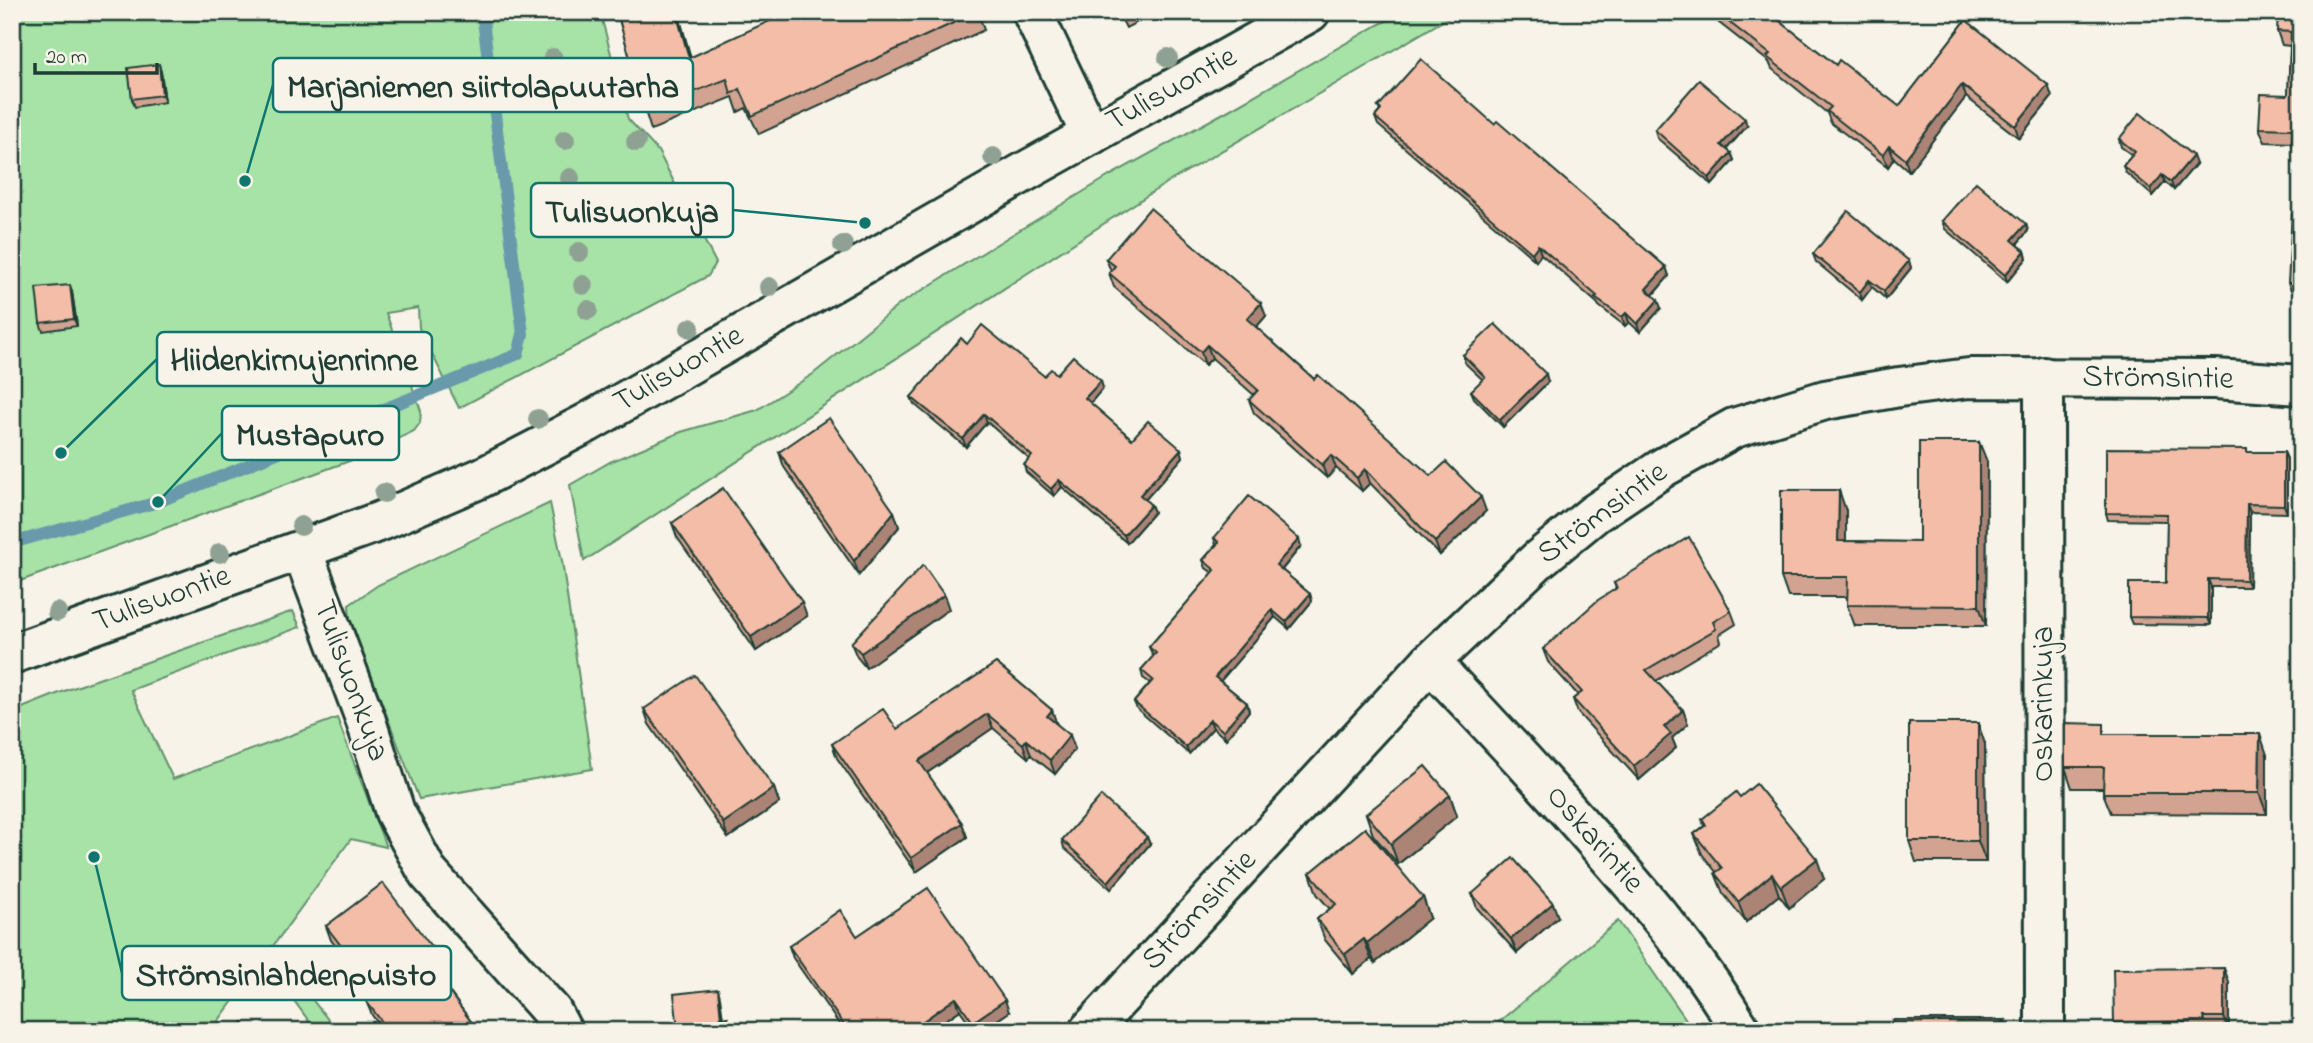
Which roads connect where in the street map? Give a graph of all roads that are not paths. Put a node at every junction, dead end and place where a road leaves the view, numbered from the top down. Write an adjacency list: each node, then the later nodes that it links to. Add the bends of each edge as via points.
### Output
1 (1032, 12): 3 (street)
2 (1310, 12): 3 (street, Tulisuontie)
3 (1091, 135): 6 (street, Tulisuontie, via 587,423 481,478)
4 (2044, 377): 5 (street, Strömsintie); 8 (street, Strömsintie, via 1969,378 1899,387 1825,400 1734,428 1594,514); 12 (street, Oskarinkuja)
5 (2301, 384)
6 (302, 550): 7 (street, Tulisuontie); 9 (street, Tulisuonkuja, via 396,812 428,873 552,1012)
7 (12, 654)
8 (1430, 662): 10 (street, Strömsintie); 11 (street, Oskarintie, via 1663,919)
9 (562, 1031)
10 (1089, 1031)
11 (1741, 1031)
12 (2045, 1031)

